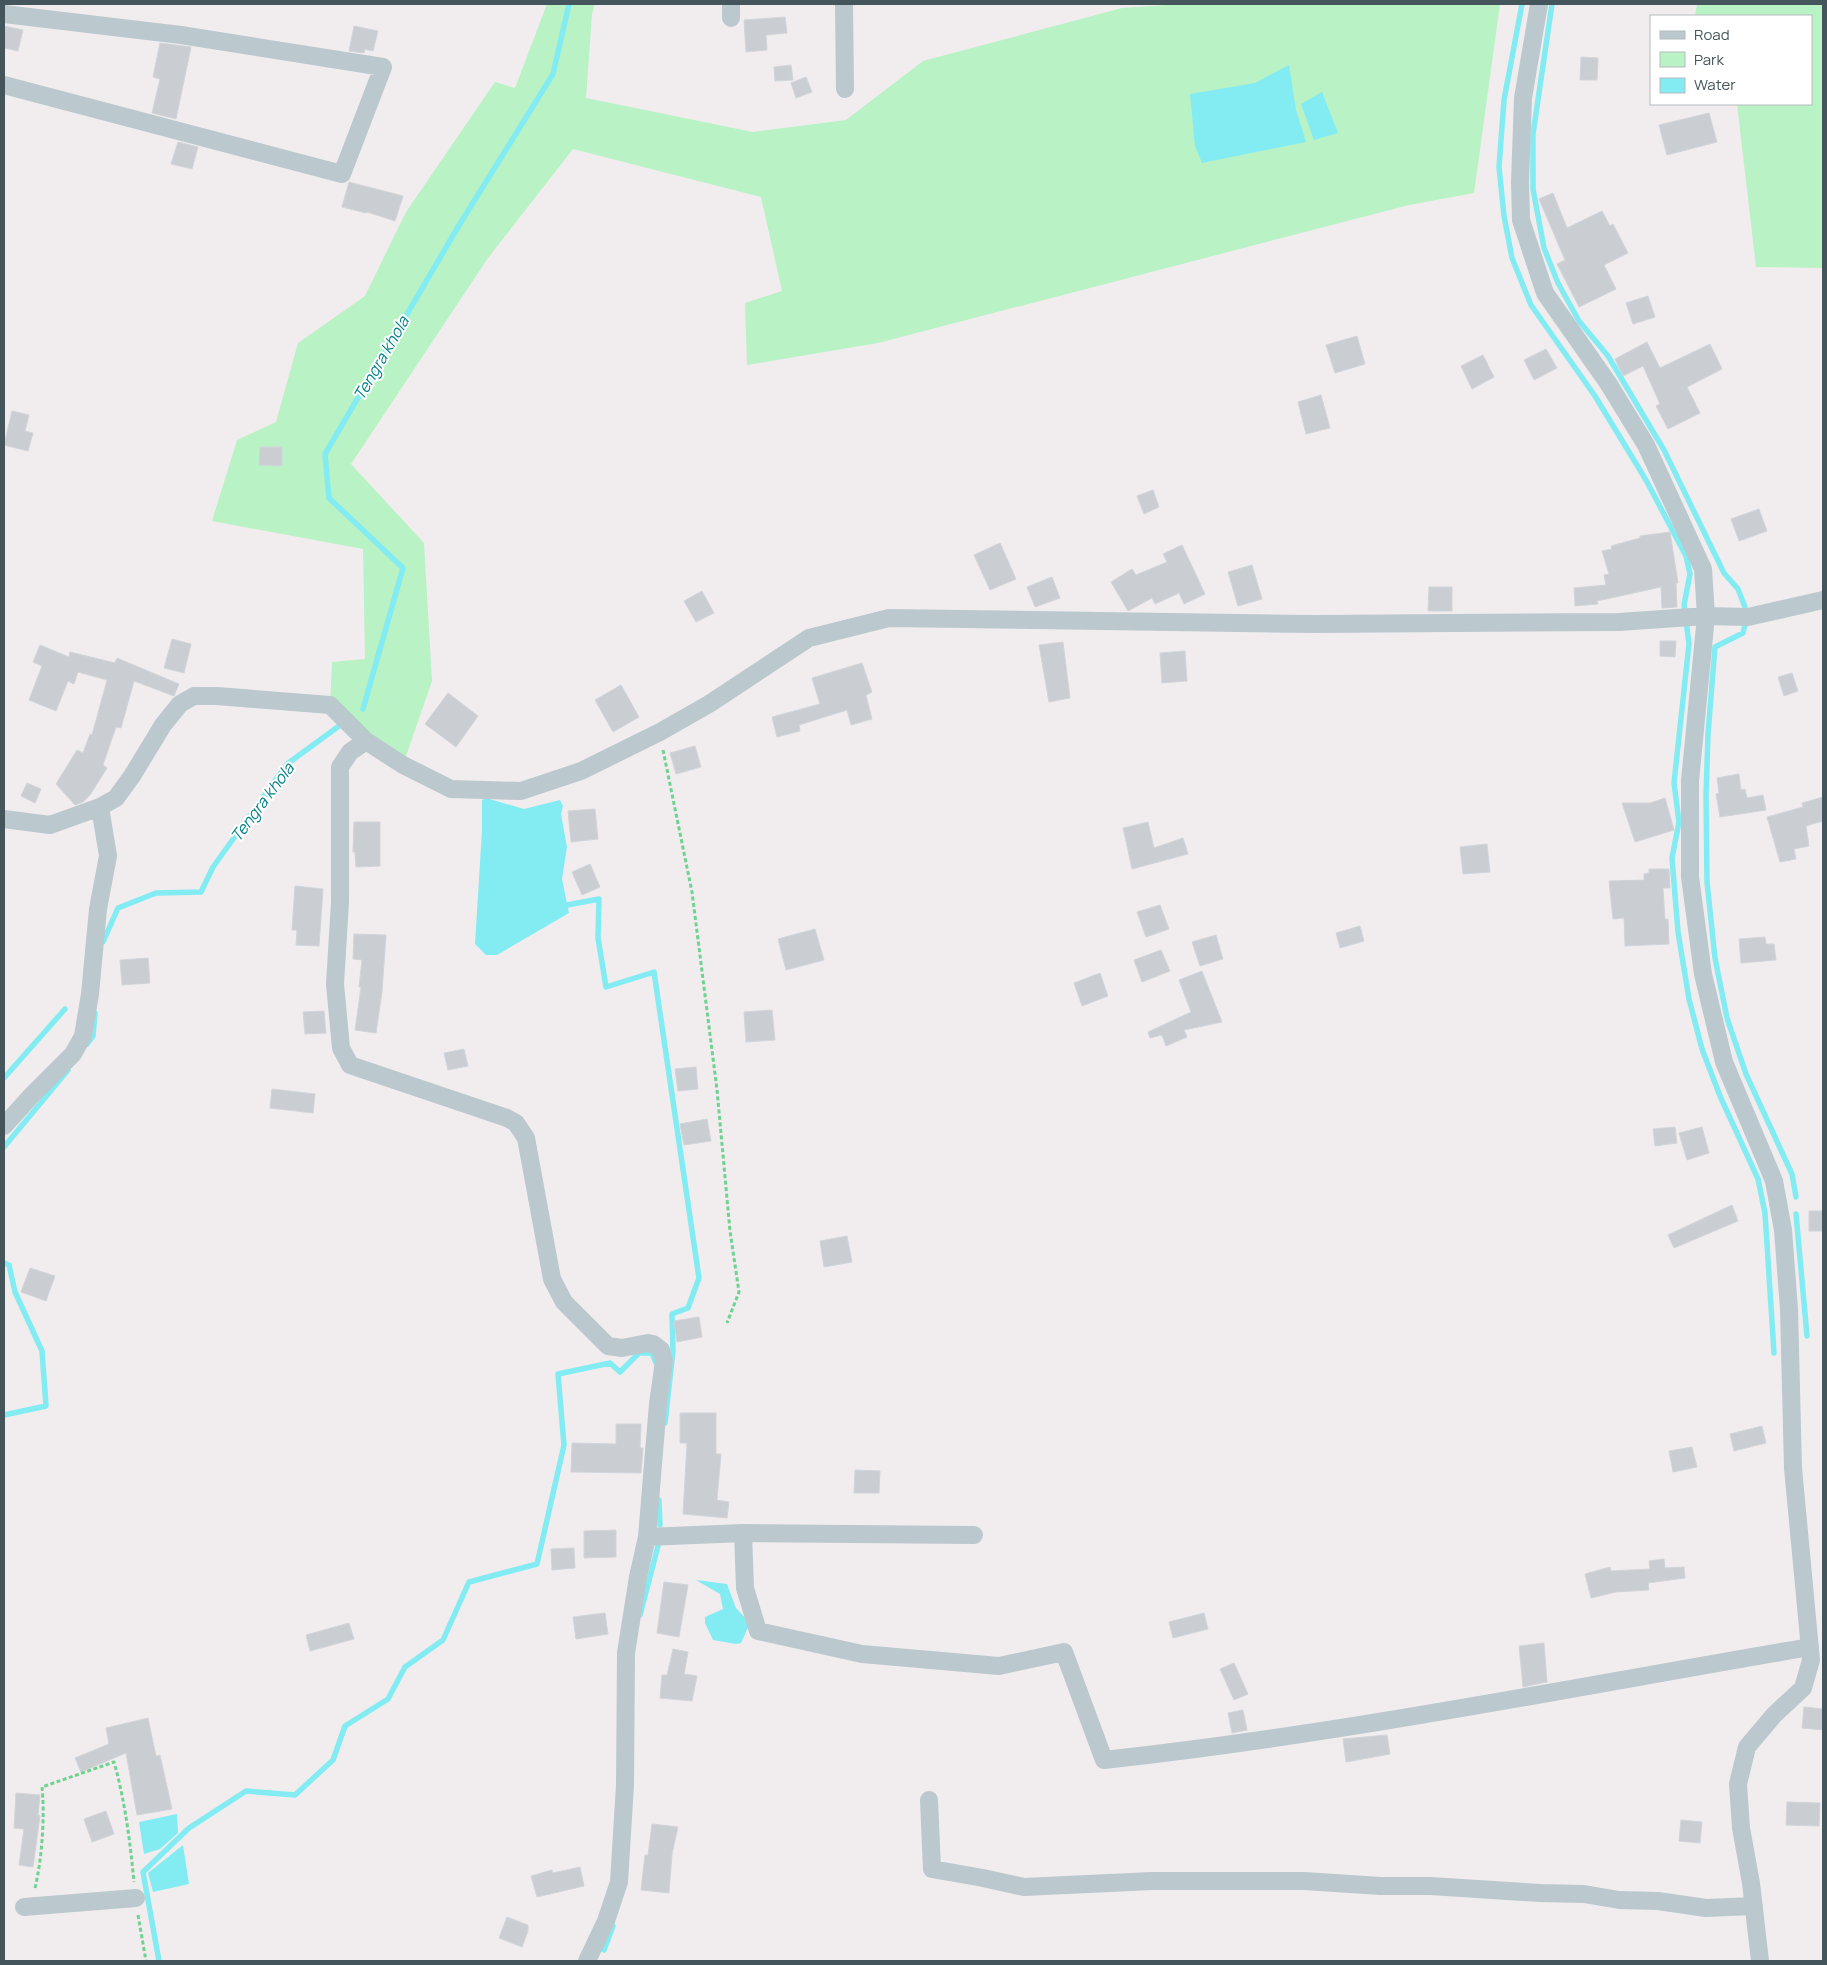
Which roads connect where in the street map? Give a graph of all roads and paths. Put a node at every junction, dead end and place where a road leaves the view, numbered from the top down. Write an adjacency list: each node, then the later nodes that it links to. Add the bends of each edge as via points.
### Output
1 (844, 4): 5 (street)
2 (1539, 4): 7 (street, via 1523,98 1521,220 1545,293 1608,383 1646,445 1703,569)
3 (4, 14): 4 (street, via 181,35 383,67 342,174)
4 (4, 85)
5 (845, 89)
6 (1823, 600): 7 (street, via 1748,617)
7 (1706, 616): 8 (street, via 1619,622 1324,624 888,618 809,638); 17 (street, via 1690,781 1690,876 1703,974 1724,1062 1774,1181 1783,1230 1789,1309 1793,1468)
8 (660, 732): 9 (street, via 581,770 521,792 452,789 403,765); 13 (path, via 692,892 715,1071 739,1292)
9 (366, 741): 10 (street, via 330,705 194,696 180,704 163,725 116,798); 16 (street, via 350,752 340,767 340,902 335,984 341,1048 350,1065 516,1123 526,1138 552,1279 564,1302 608,1346 622,1348 648,1343 661,1350 664,1368)
10 (100, 807): 11 (street, via 50,825); 12 (street, via 108,856 98,909 83,1036 73,1054)
11 (4, 819)
12 (4, 1126)
13 (727, 1323)
14 (743, 1533): 15 (street); 16 (street); 17 (street, via 745,1588 758,1631 862,1654 999,1666 1064,1652 1104,1760 1197,1750)
15 (974, 1536)
16 (647, 1537): 23 (street, via 626,1653 625,1785 619,1882)
17 (1810, 1648): 20 (street, via 1811,1660 1803,1688 1747,1747 1738,1784 1741,1828)
18 (929, 1800): 20 (street, via 932,1869 1024,1887 1304,1881 1584,1894 1706,1908)
19 (136, 1898): 21 (street); 21 (path, via 130,1837 114,1762 42,1787 39,1873 34,1896); 22 (path)
20 (1754, 1906): 24 (street)
21 (24, 1907)
22 (146, 1961)
23 (588, 1961)
24 (1760, 1961)

